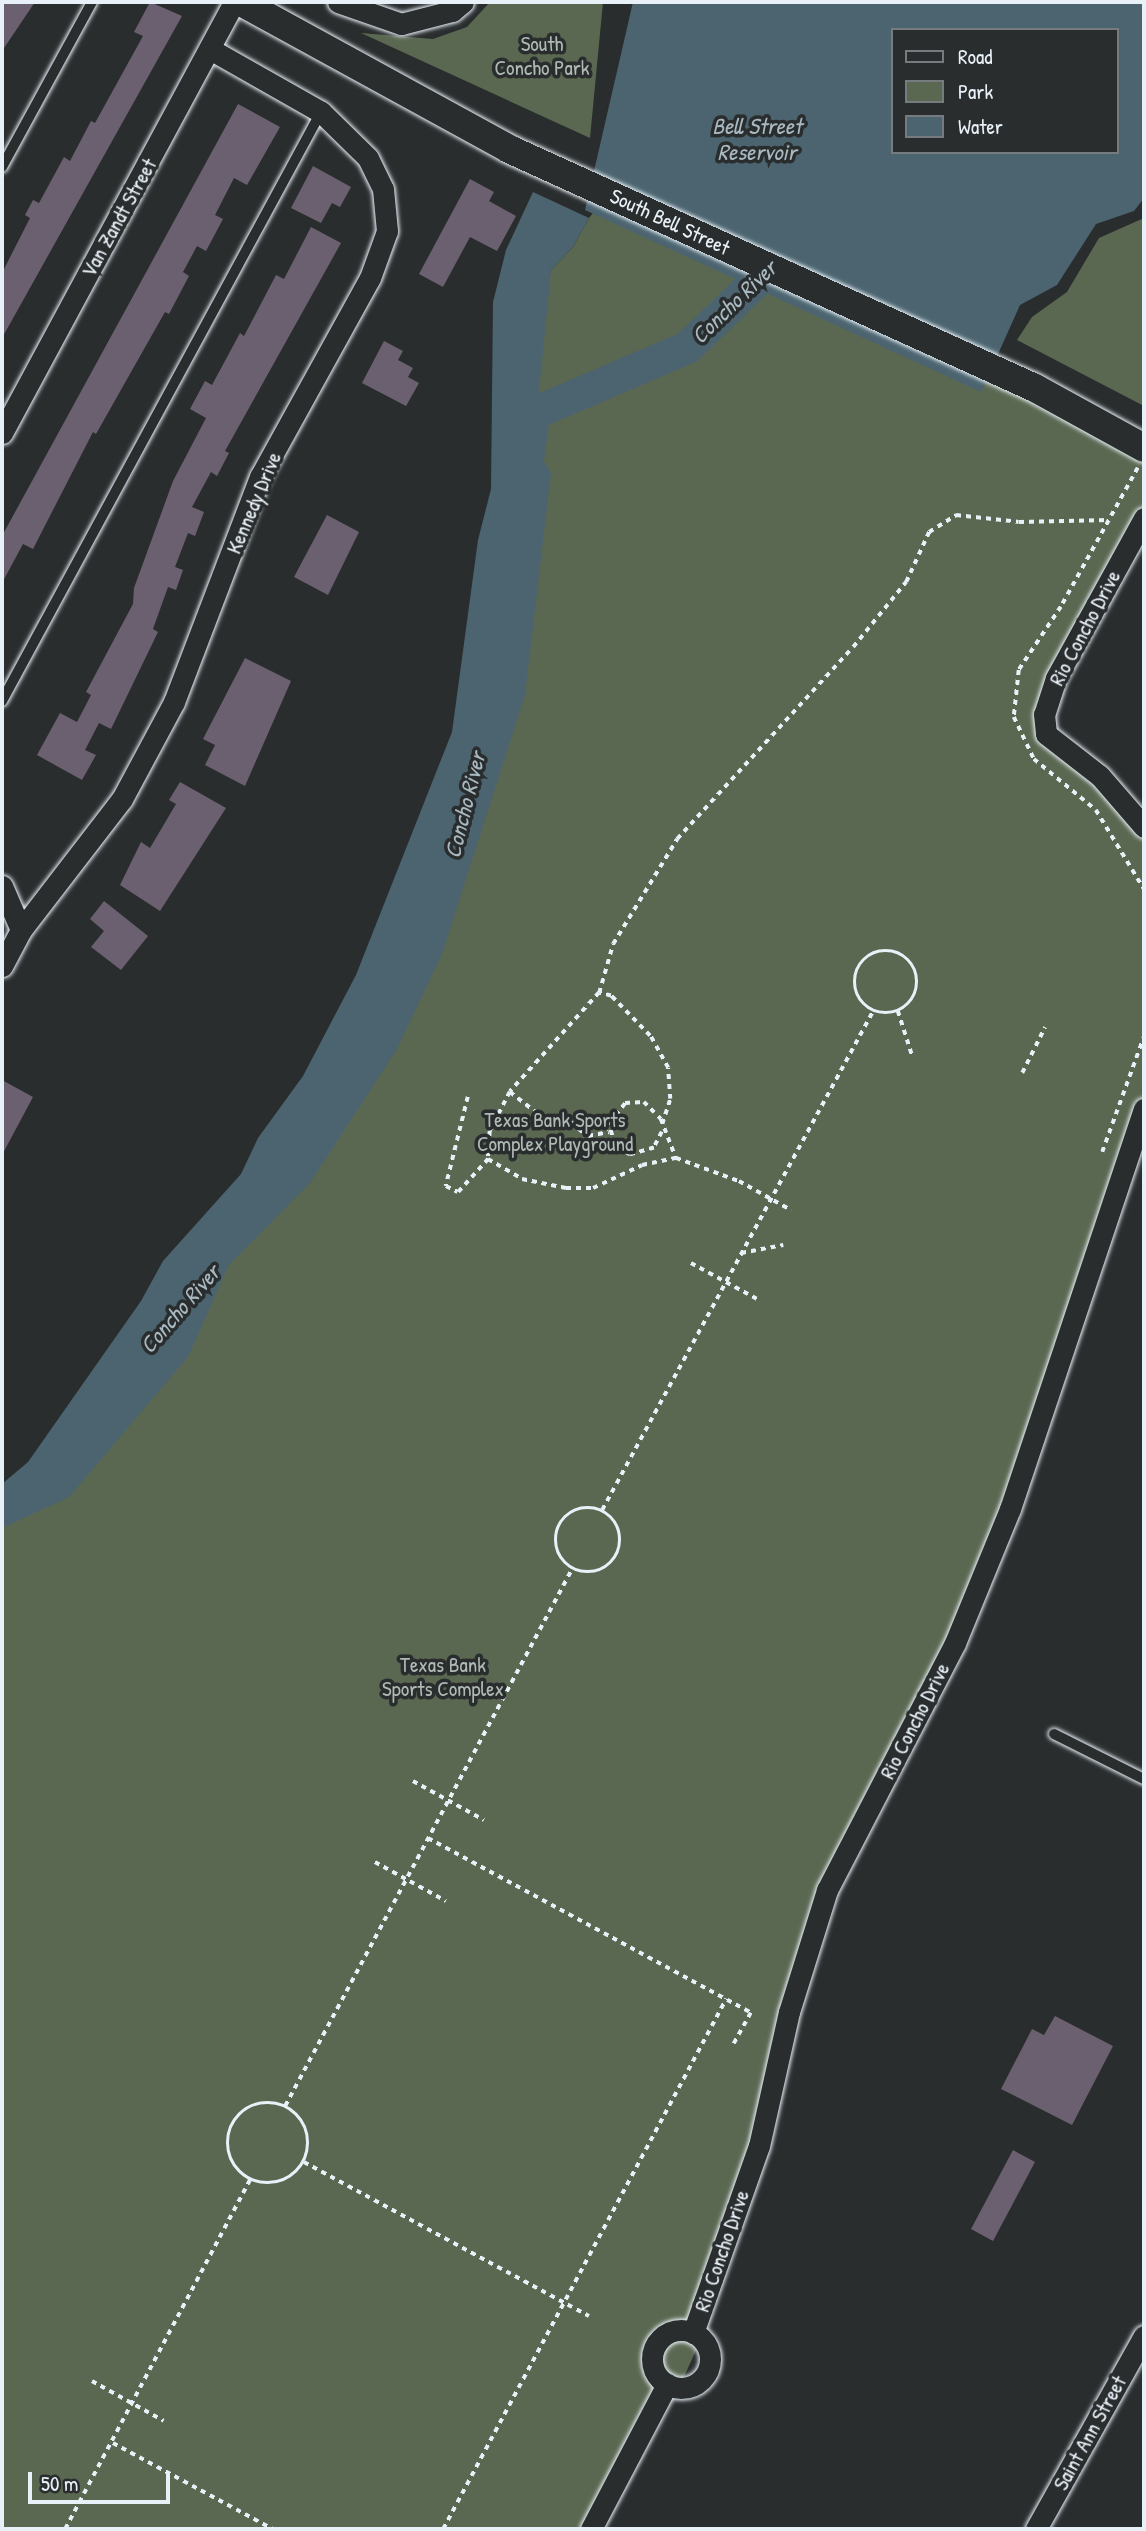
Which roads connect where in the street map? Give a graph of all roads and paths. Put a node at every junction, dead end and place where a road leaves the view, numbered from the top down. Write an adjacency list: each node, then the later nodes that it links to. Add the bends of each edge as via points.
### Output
1 (92, 2): 8 (lane)
2 (234, 2): 6 (street, Van Zandt Street)
3 (241, 2): 10 (main road, South Bell Street, via 509,149 1035,388)
4 (338, 2): 5 (street, via 401,24 452,11)
5 (463, 2)
6 (210, 49): 7 (street, Kennedy Drive); 9 (street, Van Zandt Street)
7 (321, 112): 13 (lane); 16 (street, Kennedy Drive, via 368,158 383,189 387,231 383,243 370,278 260,477 174,702 122,799)
8 (2, 167)
9 (2, 433)
10 (1144, 448)
11 (1144, 518): 14 (street, Rio Concho Drive, via 1056,678 1044,714 1046,734 1100,776)
12 (1109, 520): 18 (path, via 1019,522 956,514 929,532 906,582 853,647 677,839 613,944)
13 (2, 701)
14 (1144, 827)
15 (2, 886): 16 (street)
16 (21, 930): 17 (street, Kennedy Drive)
17 (2, 966)
18 (599, 993): 25 (path); 28 (path, via 611,996 650,1036 667,1068 670,1099)
19 (873, 1011): 20 (path); 20 (path, via 859,997 855,976 869,955 890,950 905,957 917,975 911,1001); 36 (path)
20 (898, 1011): 23 (path)
21 (1045, 1027): 24 (path)
22 (1144, 1036): 31 (path)
23 (912, 1055)
24 (1022, 1073)
25 (510, 1092): 29 (path, via 533,1113 563,1116 588,1136); 34 (path, via 490,1131)
26 (468, 1097): 34 (path, via 446,1186 458,1192)
27 (1144, 1110): 61 (street, Rio Concho Drive, via 1010,1509 955,1643 827,1891 789,2012 759,2146)
28 (662, 1124): 29 (path, via 652,1107 635,1101 612,1114); 30 (path)
29 (609, 1132): 32 (path, via 621,1151)
30 (662, 1132): 32 (path, via 654,1148); 33 (path)
31 (1102, 1152)
32 (637, 1155): 35 (path)
33 (676, 1158): 35 (path); 36 (path, via 739,1181)
34 (488, 1159): 35 (path, via 522,1179 566,1188 593,1188)
35 (642, 1165)
36 (771, 1199): 37 (path); 39 (path)
37 (791, 1210)
38 (783, 1245): 39 (path)
39 (741, 1253): 41 (path)
40 (691, 1263): 41 (path)
41 (726, 1281): 42 (path); 43 (path)
42 (759, 1300)
43 (602, 1510): 44 (path, via 576,1510 559,1525 559,1555); 44 (path, via 611,1516 621,1536 615,1559 597,1572)
44 (572, 1569): 48 (path)
45 (1054, 1734): 46 (lane)
46 (1144, 1779)
47 (413, 1782): 48 (path)
48 (449, 1800): 49 (path); 50 (path)
49 (484, 1820)
50 (428, 1839): 52 (path); 54 (path)
51 (374, 1862): 52 (path)
52 (407, 1879): 53 (path); 56 (path)
53 (446, 1901)
54 (726, 1999): 55 (path, via 751,2013); 59 (path)
55 (733, 2046)
56 (285, 2106): 57 (path, via 305,2126); 58 (path, via 256,2105 234,2121 227,2146 231,2160)
57 (304, 2162): 58 (path, via 283,2181); 59 (path)
58 (250, 2180): 65 (path)
59 (565, 2303): 60 (path); 70 (path)
60 (589, 2316)
61 (693, 2333): 64 (street, via 674,2331 657,2342 654,2369); 64 (street, via 707,2347 705,2375 689,2387)
62 (1144, 2336): 72 (street, Saint Ann Street)
63 (92, 2381): 65 (path)
64 (667, 2384): 71 (street)
65 (134, 2403): 66 (path); 67 (path)
66 (164, 2421)
67 (113, 2443): 68 (path); 69 (path)
68 (65, 2529)
69 (273, 2529)
70 (443, 2529)
71 (591, 2529)
72 (1036, 2529)

